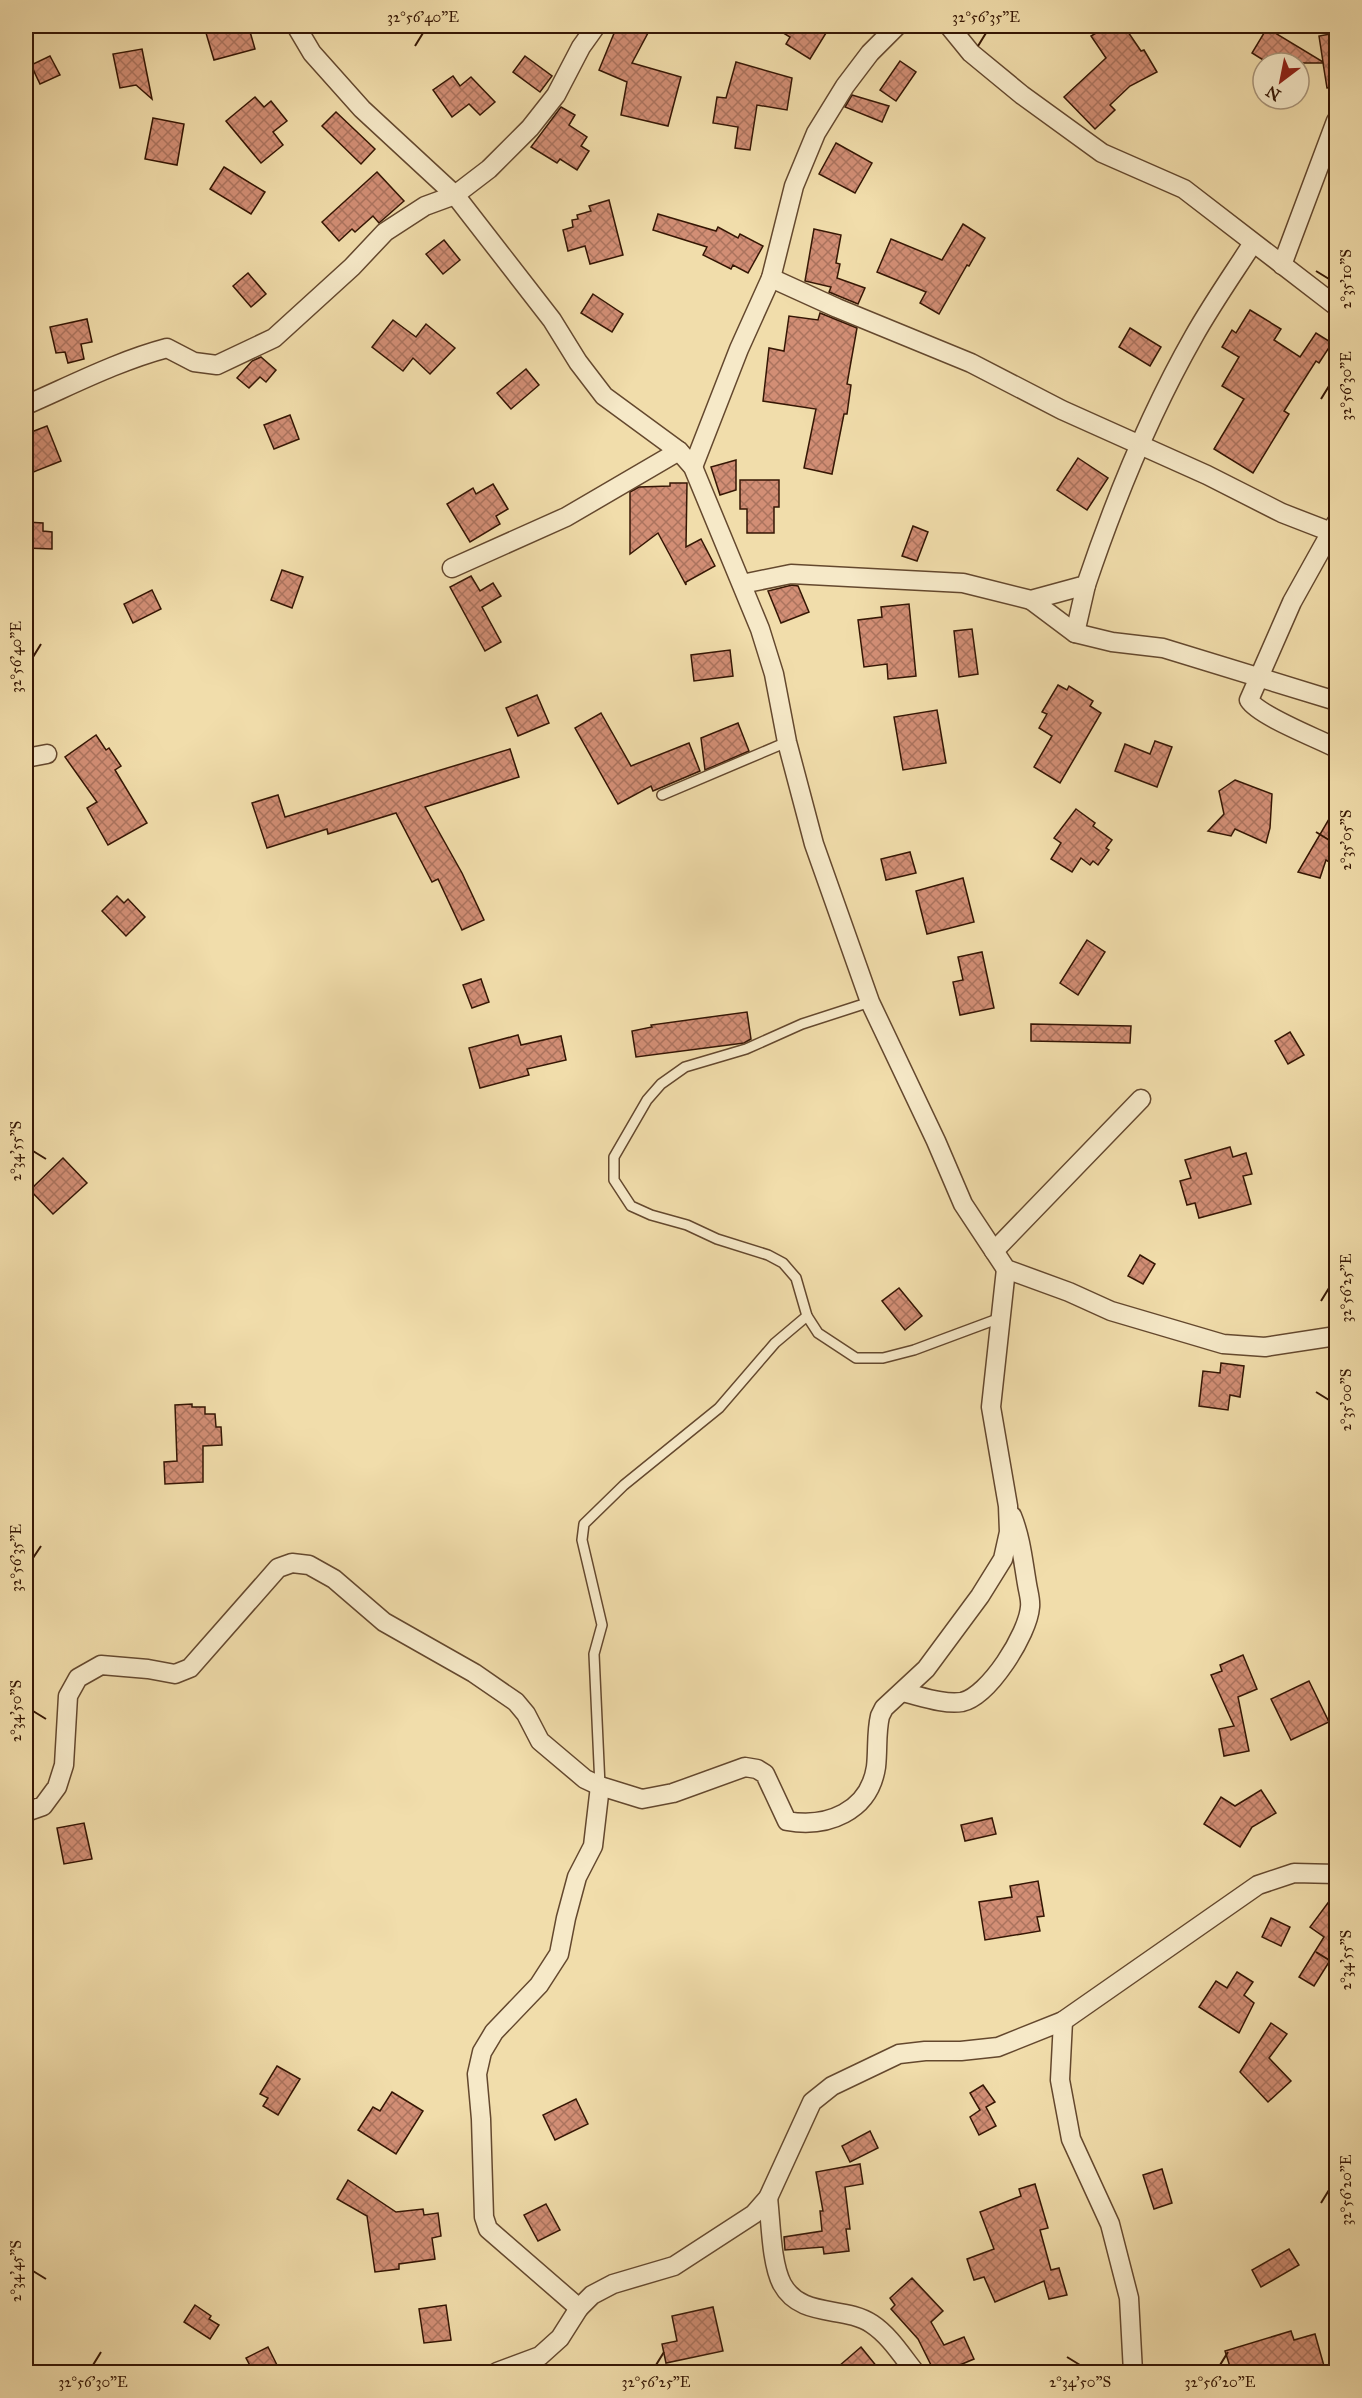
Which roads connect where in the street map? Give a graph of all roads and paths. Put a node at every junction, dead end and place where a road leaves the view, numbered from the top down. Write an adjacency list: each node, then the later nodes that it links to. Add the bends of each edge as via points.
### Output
1 (296, 26): 6 (street, via 312,53 362,109)
2 (596, 26): 6 (street, via 556,95 530,128 489,169)
3 (897, 26): 9 (street, via 845,86 816,133 794,186)
4 (949, 26): 7 (street, via 971,53 1102,153 1184,189)
5 (1336, 121): 8 (street)
6 (454, 195): 11 (street, via 425,206 385,232 274,338 243,354 217,365 194,362 167,348 74,382); 13 (street, via 552,320 604,396)
7 (1253, 243): 8 (street); 12 (street, via 1194,336)
8 (1282, 266): 10 (street)
9 (771, 278): 12 (street, via 971,363); 14 (street)
10 (1336, 306)
11 (26, 405)
12 (1139, 445): 15 (street, via 1282,513); 18 (street)
13 (679, 451): 14 (street); 16 (street, via 566,517)
14 (693, 467): 17 (street)
15 (1334, 527): 21 (street, via 1292,602)
16 (452, 568)
17 (742, 584): 19 (street, via 791,574 963,583); 23 (street, via 774,674)
18 (1086, 585): 19 (street); 20 (street)
19 (1030, 600): 20 (street)
20 (1075, 633): 21 (street, via 1163,648)
21 (1258, 679): 22 (street); 24 (street, via 1249,696 1251,705)
22 (1336, 701)
23 (787, 742): 27 (lane); 28 (street, via 814,844)
24 (1336, 748)
25 (47, 754): 26 (street)
26 (26, 758)
27 (663, 795)
28 (870, 1002): 30 (street, via 963,1204); 32 (lane, via 802,1024 746,1049 685,1067 646,1100 614,1157 614,1180 631,1206 783,1263 796,1278)
29 (1141, 1099): 30 (street)
30 (994, 1251): 31 (street)
31 (1006, 1269): 33 (street); 34 (street, via 1111,1311 1223,1344 1265,1347)
32 (807, 1316): 33 (lane, via 819,1333 856,1358 883,1358 914,1350); 37 (lane, via 775,1343 719,1408 624,1485 584,1524 582,1540 602,1625 594,1654)
33 (1000, 1318): 35 (street, via 991,1407)
34 (1336, 1336)
35 (1008, 1506): 36 (street, via 1009,1532 1003,1559 926,1669); 36 (street, via 1019,1532 1030,1607 1023,1634 994,1678 964,1701 952,1703)
36 (902, 1692): 37 (street, via 880,1716 876,1766 868,1792 856,1806 832,1819 808,1824 787,1821 765,1774 745,1767 673,1793 642,1799)
37 (600, 1786): 38 (street, via 585,1779 540,1741 516,1702 474,1673 384,1622 334,1579 309,1565 292,1563 278,1568 190,1668 175,1674 100,1665 78,1678 68,1696 64,1765 57,1787 43,1806); 42 (street, via 593,1846 577,1878 559,1954 539,1985 494,2032 482,2052 477,2074 484,2217 488,2229)
38 (26, 1812)
39 (1336, 1874): 40 (street, via 1294,1873 1258,1885)
40 (1063, 2021): 41 (street, via 998,2047 899,2054 832,2086 812,2102); 45 (street, via 1060,2080 1071,2139 1110,2224 1128,2298)
41 (768, 2198): 42 (street, via 754,2214 674,2266 613,2284 592,2295); 44 (street, via 776,2263 791,2296 803,2305 871,2323)
42 (579, 2308): 43 (street, via 560,2338 540,2356)
43 (497, 2373)
44 (915, 2373)
45 (1133, 2373)

